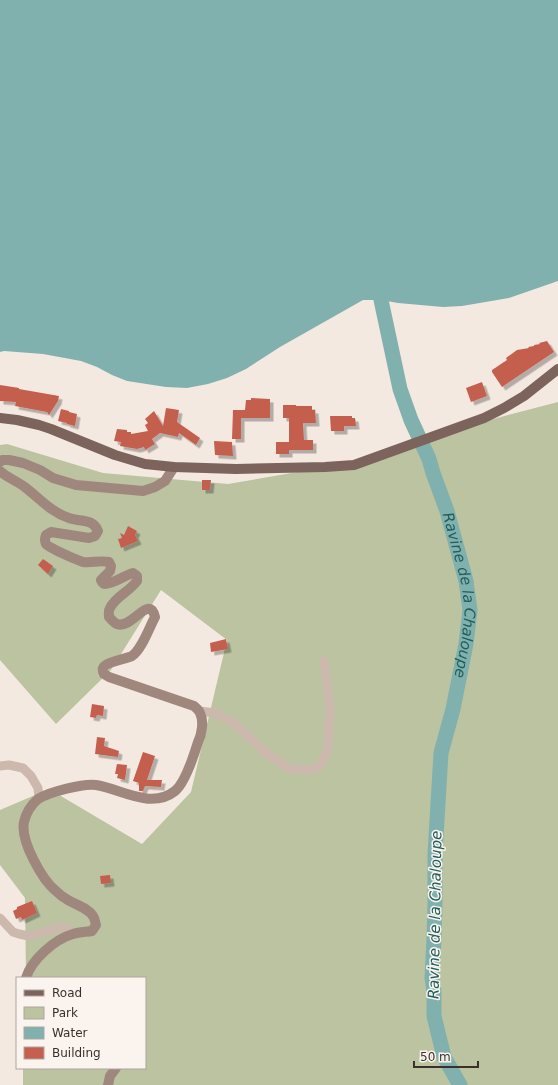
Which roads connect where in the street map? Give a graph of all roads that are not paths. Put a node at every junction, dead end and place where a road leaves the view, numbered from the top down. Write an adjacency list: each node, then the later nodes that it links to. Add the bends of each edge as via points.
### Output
1 (558, 369): 4 (main road, via 524,396 484,418 354,465 243,469)
2 (0, 418): 4 (main road, via 51,429 138,462)
3 (0, 462): 4 (main road, via 9,460 23,463 53,478 76,485 143,491 165,481)
4 (174, 467)
5 (0, 472): 7 (main road, via 26,487 46,506 59,514 91,522 98,531 95,536 89,538 51,532 46,534 47,545 84,562 109,562 110,570 101,580 104,584 132,573 136,576 134,586 113,603 109,610 109,618 116,624 124,625 146,609 154,612 155,617 138,649 132,655 104,666 104,674 194,706)
6 (324, 662): 7 (street, via 330,706 328,750 319,767 290,770 266,753 234,724 215,713)
7 (200, 711): 9 (main road, via 200,739 180,785 168,795 145,799 96,785 80,785)
8 (0, 766): 9 (street, via 23,768 38,788)
9 (39, 799): 11 (main road, via 28,809 24,822 24,837 32,858 54,890 94,917 96,925 92,931)
10 (0, 918): 11 (street, via 19,934 29,936 62,927)
11 (73, 934): 12 (main road, via 48,948 35,961)
12 (27, 977)
13 (115, 1069): 14 (main road)
14 (108, 1085)

